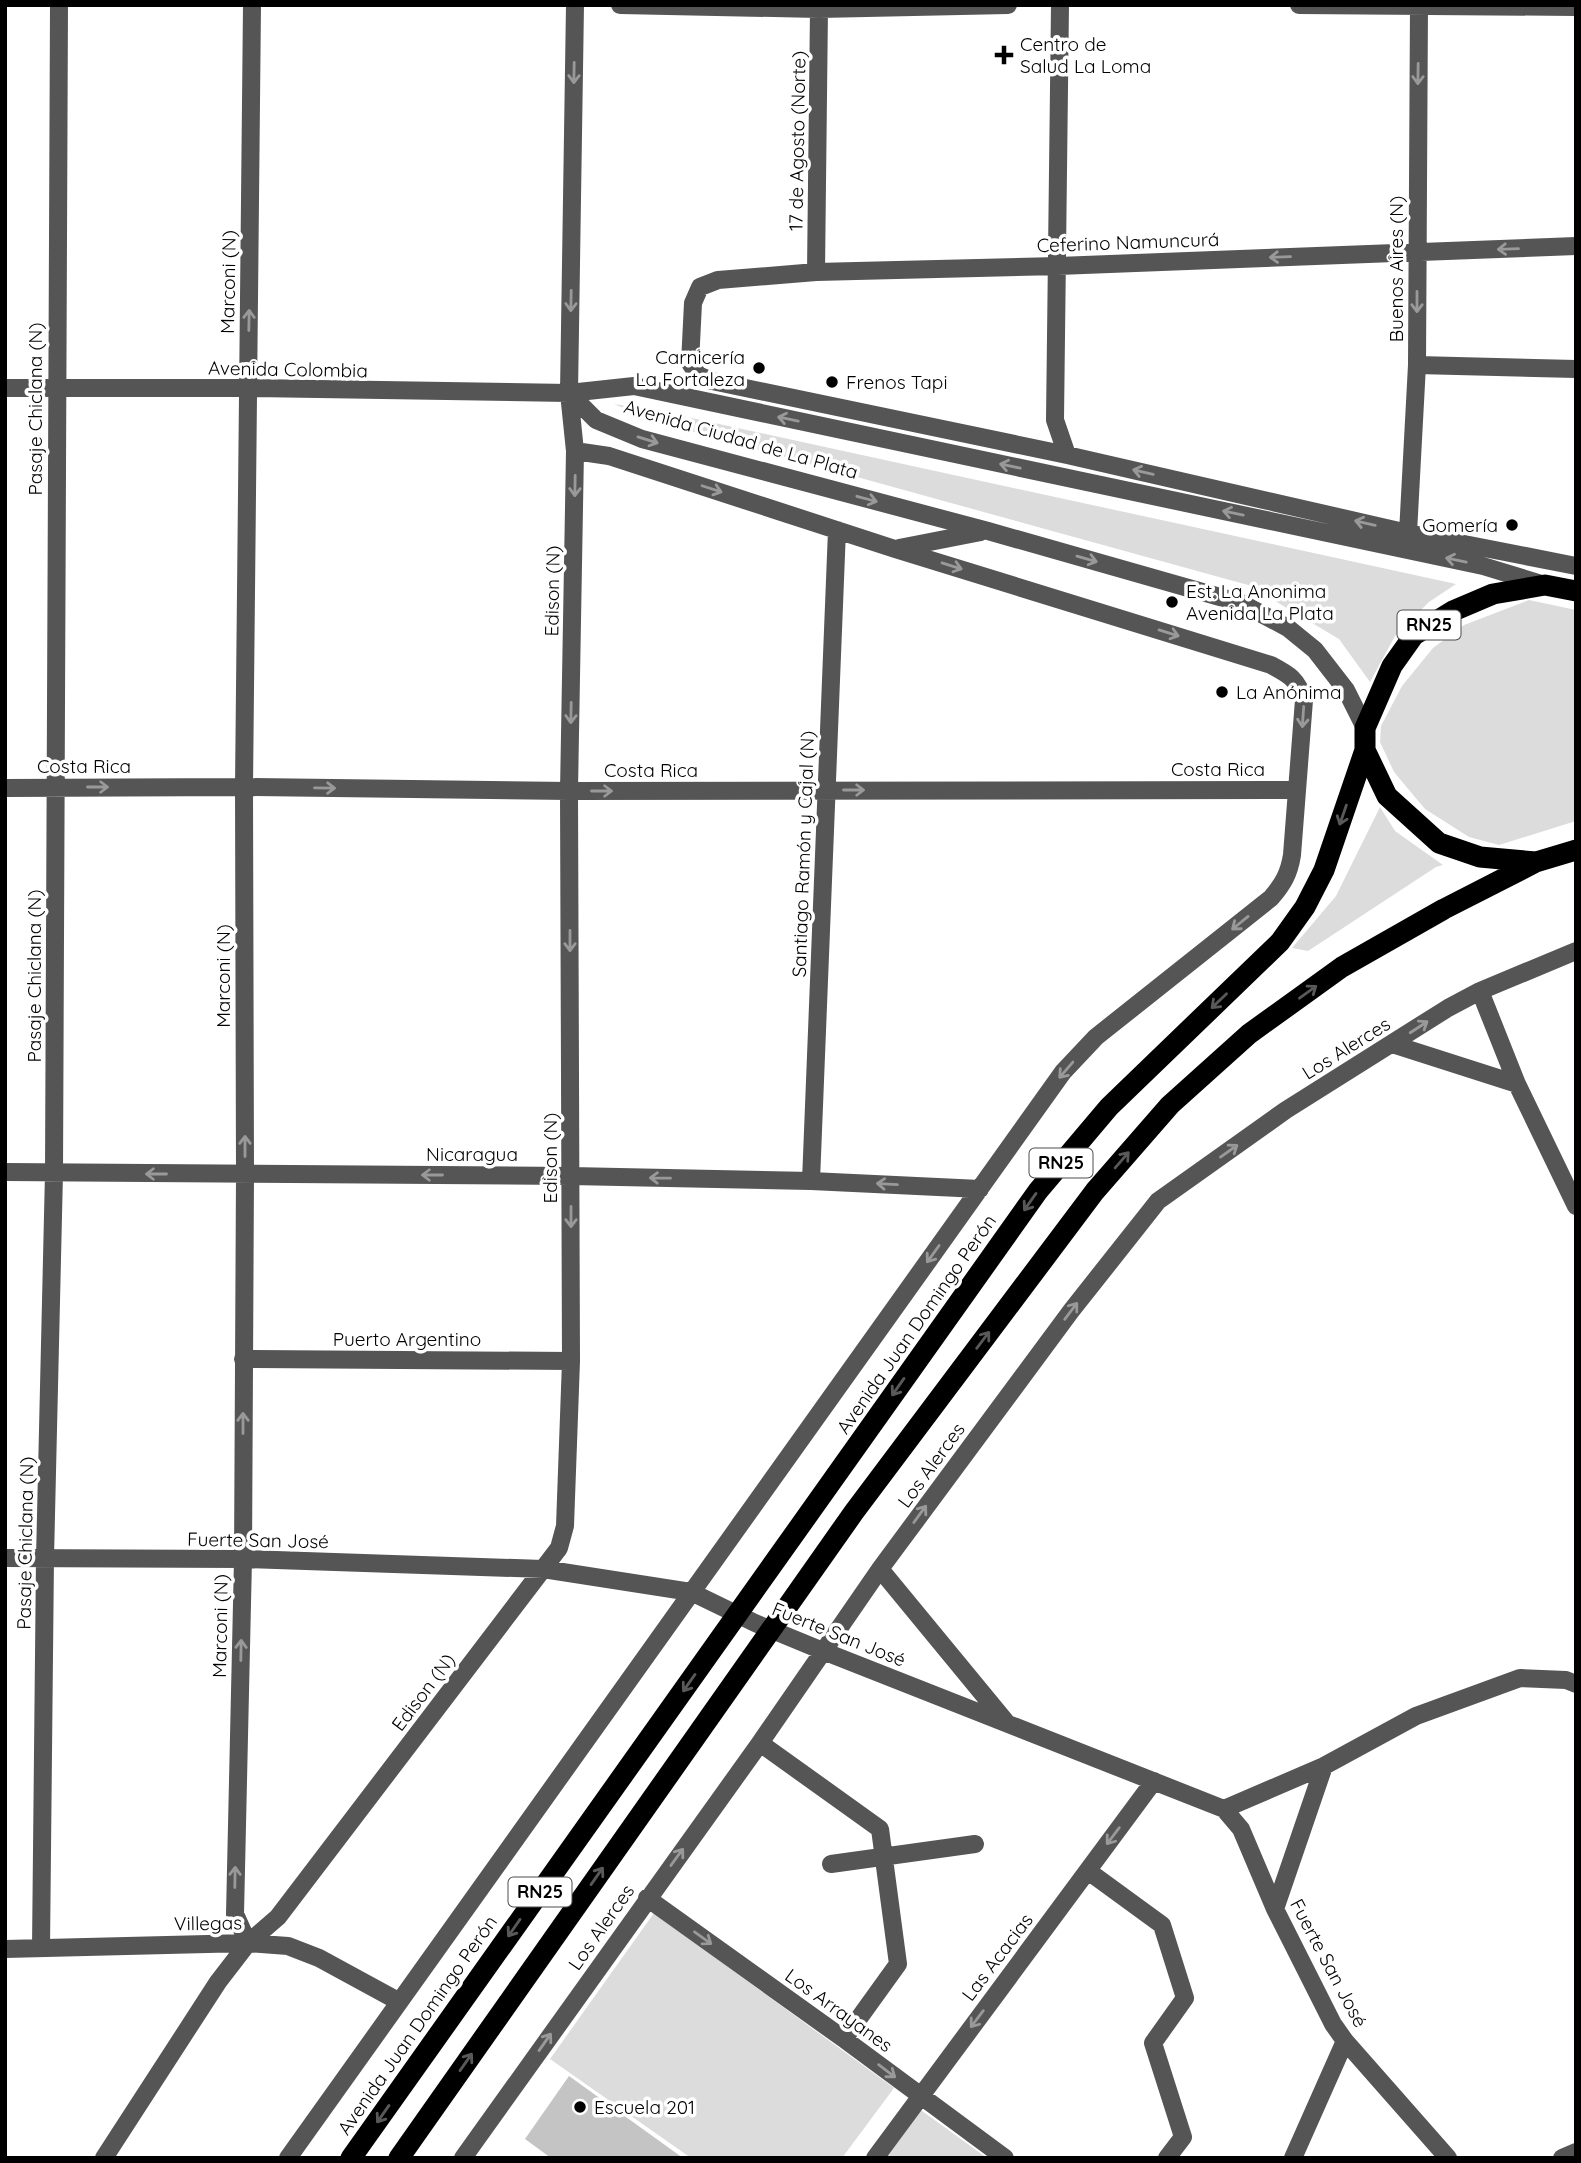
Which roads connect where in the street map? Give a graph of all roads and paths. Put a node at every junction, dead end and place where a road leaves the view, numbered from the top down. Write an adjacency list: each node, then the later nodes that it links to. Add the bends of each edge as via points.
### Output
1 (59, 5): 19 (street, Pasaje Chiclana (N))
2 (252, 5): 18 (street, Marconi (N), one-way to 2)
3 (575, 5): 20 (street, Edison (N), one-way to 20)
4 (620, 5): 10 (street)
5 (1008, 5): 10 (street)
6 (1060, 5): 13 (street)
7 (1299, 5): 8 (street)
8 (1419, 6): 9 (street); 12 (street, Buenos Aires (N), one-way to 12)
9 (1576, 7)
10 (819, 9): 14 (street, 17 de Agosto (Norte))
11 (1576, 246): 12 (street, Ceferino Namuncurá, one-way to 12)
12 (1417, 252): 13 (street, Ceferino Namuncurá, one-way to 13); 15 (street, Buenos Aires (N), one-way to 15)
13 (1058, 266): 14 (street, Ceferino Namuncurá); 22 (street, via 1055,420)
14 (816, 272): 22 (street, Ceferino Namuncurá, via 718,280 700,287 693,303 690,363 698,375)
15 (1416, 365): 16 (street); 26 (street, Buenos Aires (N))
16 (1576, 369)
17 (5, 388): 19 (street, Avenida Colombia)
18 (248, 388): 19 (street, Avenida Colombia); 20 (street, Avenida Colombia); 35 (street, Marconi (N))
19 (56, 389): 34 (street, Pasaje Chiclana (N))
20 (569, 393): 21 (street, Edison (N)); 23 (street, Avenida Ciudad de La Plata, one-way to 20, via 634,386); 25 (street, Avenida Ciudad de La Plata, one-way to 25, via 596,420 642,439)
21 (575, 452): 24 (street, one-way to 24, via 610,456); 39 (street, Edison (N), one-way to 39)
22 (1067, 455): 23 (street); 26 (street, one-way to 22)
23 (1136, 493): 28 (street, Avenida Ciudad de La Plata, one-way to 23)
24 (837, 530): 27 (street); 37 (street, Santiago Ramón y Cajal (N))
25 (988, 531): 27 (street); 32 (street, Avenida Ciudad de La Plata, one-way to 32, via 1241,603 1288,628 1315,650 1346,690)
26 (1408, 533): 29 (street)
27 (895, 549): 38 (street, Avenida Juan Domingo Perón, one-way to 38, via 1271,665 1289,675 1299,684 1304,700)
28 (1483, 566): 29 (street); 30 (street, Avenida Ciudad de La Plata)
29 (1576, 566)
30 (1545, 585): 31 (highway, Avenida Ciudad de La Plata / RN25); 32 (highway, Avenida Juan Domingo Perón / RN25, via 1493,594 1453,611 1415,635 1392,666)
31 (1576, 592)
32 (1365, 728): 33 (highway, Avenida Juan Domingo Perón / RN25)
33 (1365, 750): 41 (highway, via 1387,796 1439,843 1480,857); 85 (highway, Avenida Juan Domingo Perón / RN25, one-way to 85, via 1324,870 1280,942 1108,1107 1038,1191)
34 (55, 787): 35 (street, Costa Rica, one-way to 35); 36 (street, Costa Rica); 47 (street, Pasaje Chiclana (N))
35 (244, 787): 39 (street, Costa Rica, one-way to 39); 48 (street, Marconi (N), one-way to 35)
36 (5, 788)
37 (826, 790): 38 (street, Costa Rica, one-way to 38); 39 (street, Costa Rica, one-way to 37); 50 (street, Santiago Ramón y Cajal (N))
38 (1297, 790): 51 (street, Avenida Juan Domingo Perón, one-way to 51, via 1290,869 1283,884 1096,1037 1063,1072)
39 (569, 791): 49 (street, Edison (N), one-way to 49)
40 (1576, 850): 41 (highway, RN25)
41 (1536, 862): 86 (highway, RN25, one-way to 41, via 853,1512 1095,1191 1170,1105 1249,1034 1342,967)
42 (1576, 951): 43 (street, Los Alerces)
43 (1480, 991): 44 (street, Los Alerces, one-way to 43); 45 (street)
44 (1392, 1044): 45 (street); 59 (street, Los Alerces, one-way to 44, via 1158,1201)
45 (1517, 1084): 52 (street)
46 (5, 1172): 47 (street, Nicaragua)
47 (54, 1173): 48 (street, Nicaragua, one-way to 47); 56 (street, Pasaje Chiclana (N))
48 (245, 1174): 49 (street, Nicaragua, one-way to 48); 53 (street, Marconi (N))
49 (571, 1176): 50 (street, Nicaragua, one-way to 49); 54 (street, Edison (N), one-way to 54)
50 (811, 1181): 51 (street, Nicaragua, one-way to 50)
51 (980, 1189): 60 (street, Avenida Juan Domingo Perón, one-way to 60)
52 (1576, 1206)
53 (243, 1359): 54 (street, Puerto Argentino); 57 (street, Marconi (N), one-way to 53)
54 (571, 1361): 58 (street, Edison (N), via 565,1526 559,1548)
55 (5, 1558): 56 (street, Fuerte San José)
56 (45, 1558): 57 (street, Fuerte San José); 75 (street, Pasaje Chiclana (N))
57 (243, 1559): 58 (street, Fuerte San José); 74 (street, Marconi (N), one-way to 57, via 235,1914)
58 (543, 1569): 60 (street, Fuerte San José); 74 (street, Edison (N), via 278,1917)
59 (880, 1569): 61 (street, Los Alerces); 63 (street)
60 (691, 1592): 61 (street, Fuerte San José); 77 (street, Avenida Juan Domingo Perón)
61 (822, 1651): 63 (street, Fuerte San José); 64 (street, Los Alerces)
62 (1576, 1684): 65 (street, via 1520,1678 1416,1716)
63 (1009, 1725): 66 (street, Fuerte San José)
64 (760, 1743): 69 (street, via 880,1829); 72 (street, Los Alerces, one-way to 64)
65 (1324, 1766): 67 (street); 73 (street)
66 (1154, 1782): 67 (street, Fuerte San José); 71 (street, Las Acacias, one-way to 71)
67 (1224, 1809): 73 (street, Fuerte San José, via 1241,1829)
68 (975, 1844): 69 (street)
69 (883, 1856): 70 (street); 78 (street, via 898,1964)
70 (831, 1864)
71 (1088, 1871): 80 (street, Las Acacias, one-way to 80); 89 (street, via 1162,1925 1185,1998 1153,2043 1182,2137)
72 (648, 1898): 78 (street, Los Arrayanes, one-way to 78); 82 (street, Los Alerces, one-way to 72)
73 (1275, 1909): 79 (street, Fuerte San José)
74 (248, 1943): 75 (street, Villegas); 77 (street, Villegas, via 309,1954); 83 (street, Edison (N))
75 (41, 1948): 76 (street, Villegas)
76 (5, 1949)
77 (398, 2001): 84 (street, Avenida Juan Domingo Perón)
78 (844, 2039): 80 (street, Los Arrayanes, one-way to 80)
79 (1345, 2041): 90 (street); 91 (street, Fuerte San José)
80 (920, 2096): 87 (street, Las Acacias); 88 (street, Los Arrayanes)
81 (1576, 2152): 92 (street)
82 (473, 2154)
83 (104, 2158)
84 (288, 2158)
85 (351, 2158)
86 (399, 2158)
87 (875, 2158)
88 (1005, 2158)
89 (1167, 2158)
90 (1293, 2158)
91 (1448, 2158)
92 (1562, 2158)

